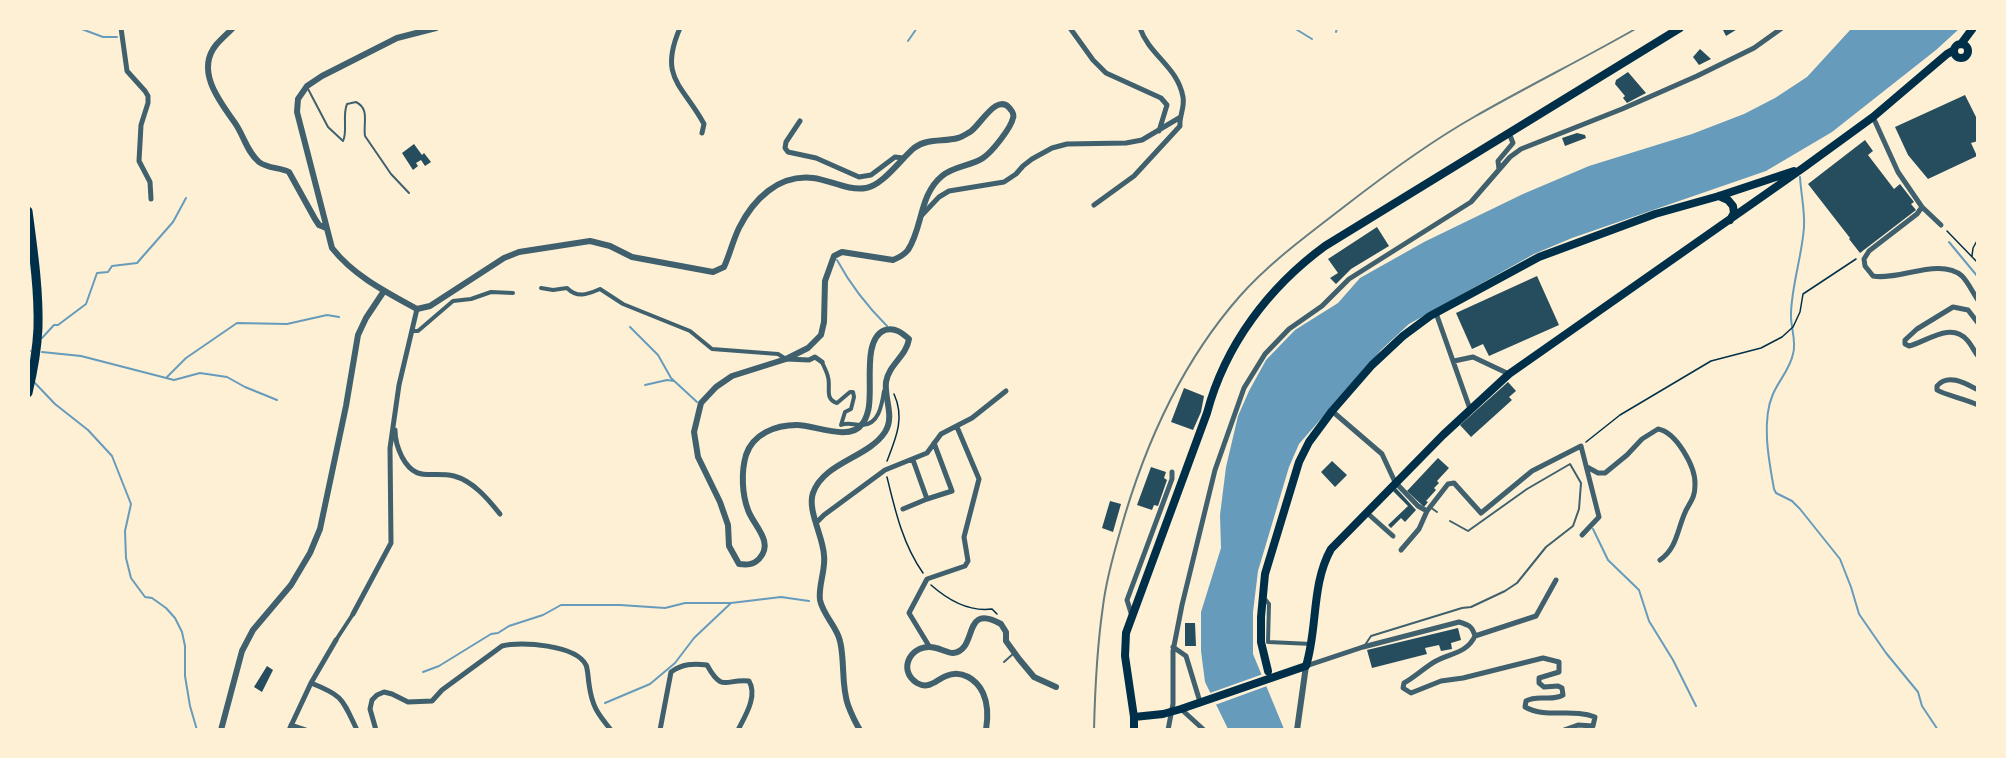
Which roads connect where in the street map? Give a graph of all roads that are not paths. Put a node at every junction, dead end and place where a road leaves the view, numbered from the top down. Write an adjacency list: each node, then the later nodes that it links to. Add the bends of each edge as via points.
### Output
1 (121, 28): 24 (street, via 127,71 147,96 139,161 150,182)
2 (233, 28): 31 (street, via 210,56 208,72 213,91 249,152 261,164 290,172 315,219)
3 (436, 28): 12 (street, via 397,38)
4 (680, 28): 17 (street, via 673,44 672,73 704,124)
5 (1070, 28): 16 (street, via 1106,73 1161,98 1167,105)
6 (1140, 28): 14 (street, via 1178,80 1184,110)
7 (1680, 28): 18 (main road)
8 (1782, 28): 21 (street, via 1754,48 1697,76 1521,149)
9 (1973, 28): 10 (main road)
10 (1964, 42): 11 (main road); 11 (main road, via 1969,50 1966,56 1960,58)
11 (1952, 52): 13 (main road)
12 (306, 87): 22 (lane, via 328,127 343,141 347,104 361,104 366,115 365,136); 31 (street, via 298,99 297,112)
13 (1873, 117): 20 (main road); 26 (street, via 1898,172)
14 (1179, 118): 16 (street); 25 (street, via 1180,126 1145,165)
15 (800, 121): 19 (street, via 786,142 788,152 816,158 859,177 872,175 895,157)
16 (1159, 131): 28 (street, via 1142,140 1052,148 1004,182 960,188 939,196)
17 (702, 133)
18 (1509, 133): 21 (street, via 1513,143 1498,161); 75 (main road, via 1315,253 1279,285 1253,317 1214,386)
19 (903, 158): 28 (street, via 917,146 958,138 974,130 995,106 1007,105 1012,111 1013,119 983,158 943,175 932,186); 36 (street, via 876,186 864,189 812,178 789,179 774,186 753,205 724,267 713,272 632,257 590,241 519,252 430,306)
20 (1803, 168): 23 (main road); 29 (main road)
21 (1499, 169): 81 (street, via 1471,202 1349,279 1322,306 1289,328 1265,354 1244,388 1215,470)
22 (409, 193)
23 (1719, 196): 29 (main road, via 1733,206 1734,213); 37 (main road, via 1614,228 1539,258)
24 (151, 199)
25 (1094, 205)
26 (1922, 207): 30 (street); 35 (street, via 1869,251 1865,266 1873,276 1883,278 1940,268 1961,275)
27 (28, 211): 48 (highway, via 38,328)
28 (918, 221): 41 (street, via 907,251 893,260 842,252 834,256 825,281 821,335 808,348)
29 (1728, 222): 44 (main road)
30 (1941, 225)
31 (326, 228): 33 (street, via 332,248 344,264)
32 (541, 288): 41 (street, via 567,288 582,295 600,289 623,304 690,331 712,349 778,354)
33 (384, 291): 36 (street); 95 (street, via 358,335 320,529 291,585 253,630 242,651)
34 (513, 293): 39 (street, via 491,292 453,301)
35 (1977, 300)
36 (417, 309): 39 (street)
37 (1436, 313): 42 (street); 51 (main road, via 1372,365)
38 (1977, 323): 40 (street, via 1968,310 1953,307 1905,340 1909,346 1946,332 1958,334 1966,338)
39 (413, 331): 52 (street)
40 (1977, 356)
41 (786, 359): 43 (street, via 815,357); 53 (street, via 739,374 716,387 701,403 694,432 698,457 720,502 728,525 729,546 739,564 755,563 765,549 744,495 744,466 753,440 765,431 796,425 845,433)
42 (1454, 361): 44 (street, via 1473,357); 50 (street)
43 (822, 362): 53 (street, via 831,401 837,403 853,392 851,409 845,412 841,425)
44 (1509, 374): 50 (main road)
45 (886, 384): 53 (street, via 880,412); 53 (street, via 894,363 907,350 909,339 890,328 881,331 873,343 868,412); 67 (street, via 890,417 886,431 821,478 812,500)
46 (1977, 390): 49 (street, via 1960,380 1946,380 1937,386 1942,393)
47 (1006, 392): 54 (street)
48 (28, 393)
49 (1977, 405)
50 (1470, 409): 59 (main road)
51 (1332, 411): 59 (street, via 1382,454); 73 (main road, via 1309,441 1299,462)
52 (394, 422): 65 (street, via 396,445 408,468 416,473 455,477 470,484); 74 (street, via 390,448 391,543)
53 (862, 425)
54 (957, 427): 55 (street, via 941,434); 79 (street, via 979,480 964,537 968,561 927,579 909,614)
55 (934, 443): 56 (street, via 927,453); 60 (street, via 952,491)
56 (913, 460): 60 (street); 67 (street, via 885,470)
57 (1587, 467): 62 (street, via 1581,446 1532,471 1481,513 1454,483 1448,484); 68 (street, via 1599,517); 71 (street, via 1605,473 1658,429 1673,436 1693,470 1695,493 1672,549)
58 (1172, 472): 75 (street, via 1127,600)
59 (1395, 482): 62 (street, via 1418,506); 63 (main road)
60 (927, 499): 61 (street)
61 (903, 509)
62 (1428, 509): 64 (lane); 70 (street, via 1419,529)
63 (1366, 512): 69 (street); 78 (main road, via 1323,562)
64 (1437, 512)
65 (500, 514)
66 (1450, 521): 80 (lane, via 1468,531 1570,464 1581,483 1580,509 1573,526 1546,547 1517,583 1471,607 1371,636)
67 (817, 522): 102 (street, via 825,556 821,603 840,639 847,703)
68 (1582, 535)
69 (1393, 536)
70 (1401, 550)
71 (1660, 560)
72 (1556, 580): 76 (street, via 1536,616)
73 (1263, 596): 78 (street, via 1269,604 1268,642); 85 (main road, via 1261,642)
74 (353, 614): 77 (street)
75 (1132, 616): 93 (main road, via 1125,643)
76 (1475, 636): 80 (street, via 1469,625 1460,622); 108 (street, via 1462,651 1436,661 1404,683 1403,688 1411,693 1441,681 1543,657 1553,659 1559,662 1559,672 1539,678 1539,683 1544,687 1558,686 1563,695 1532,697 1525,707 1595,717 1593,726)
77 (336, 640): 88 (street)
78 (1312, 645): 84 (main road)
79 (928, 646): 82 (street, via 953,653 962,649 972,625 990,618 1001,624); 103 (street, via 912,653 907,665 910,675 925,685 947,675 964,674 978,683 987,707)
80 (1363, 647): 84 (street)
81 (1173, 649): 90 (street, via 1186,656); 92 (street)
82 (1014, 653): 83 (lane); 89 (street, via 1034,677)
83 (1004, 662)
84 (1306, 666): 86 (main road); 107 (street)
85 (1268, 671): 86 (main road); 87 (main road)
86 (1284, 675): 87 (main road)
87 (1265, 681): 90 (main road)
88 (311, 683): 94 (street); 97 (street, via 341,698)
89 (1056, 687)
90 (1200, 702): 91 (main road)
91 (1181, 709): 92 (main road); 106 (street)
92 (1167, 713): 93 (main road); 105 (street)
93 (1130, 718): 104 (main road)
94 (290, 727): 96 (street)
95 (221, 729)
96 (306, 729)
97 (357, 729)
98 (376, 729): 99 (street, via 370,709 377,695 384,692 408,702 432,701 502,646 510,644 566,650 579,657 586,666 591,701)
99 (611, 729)
100 (660, 729): 101 (street, via 671,672 694,663 706,665 722,682 749,681 752,695)
101 (738, 729)
102 (859, 729)
103 (986, 729)
104 (1134, 729)
105 (1168, 729)
106 (1204, 729)
107 (1297, 729)
108 (1564, 729)

